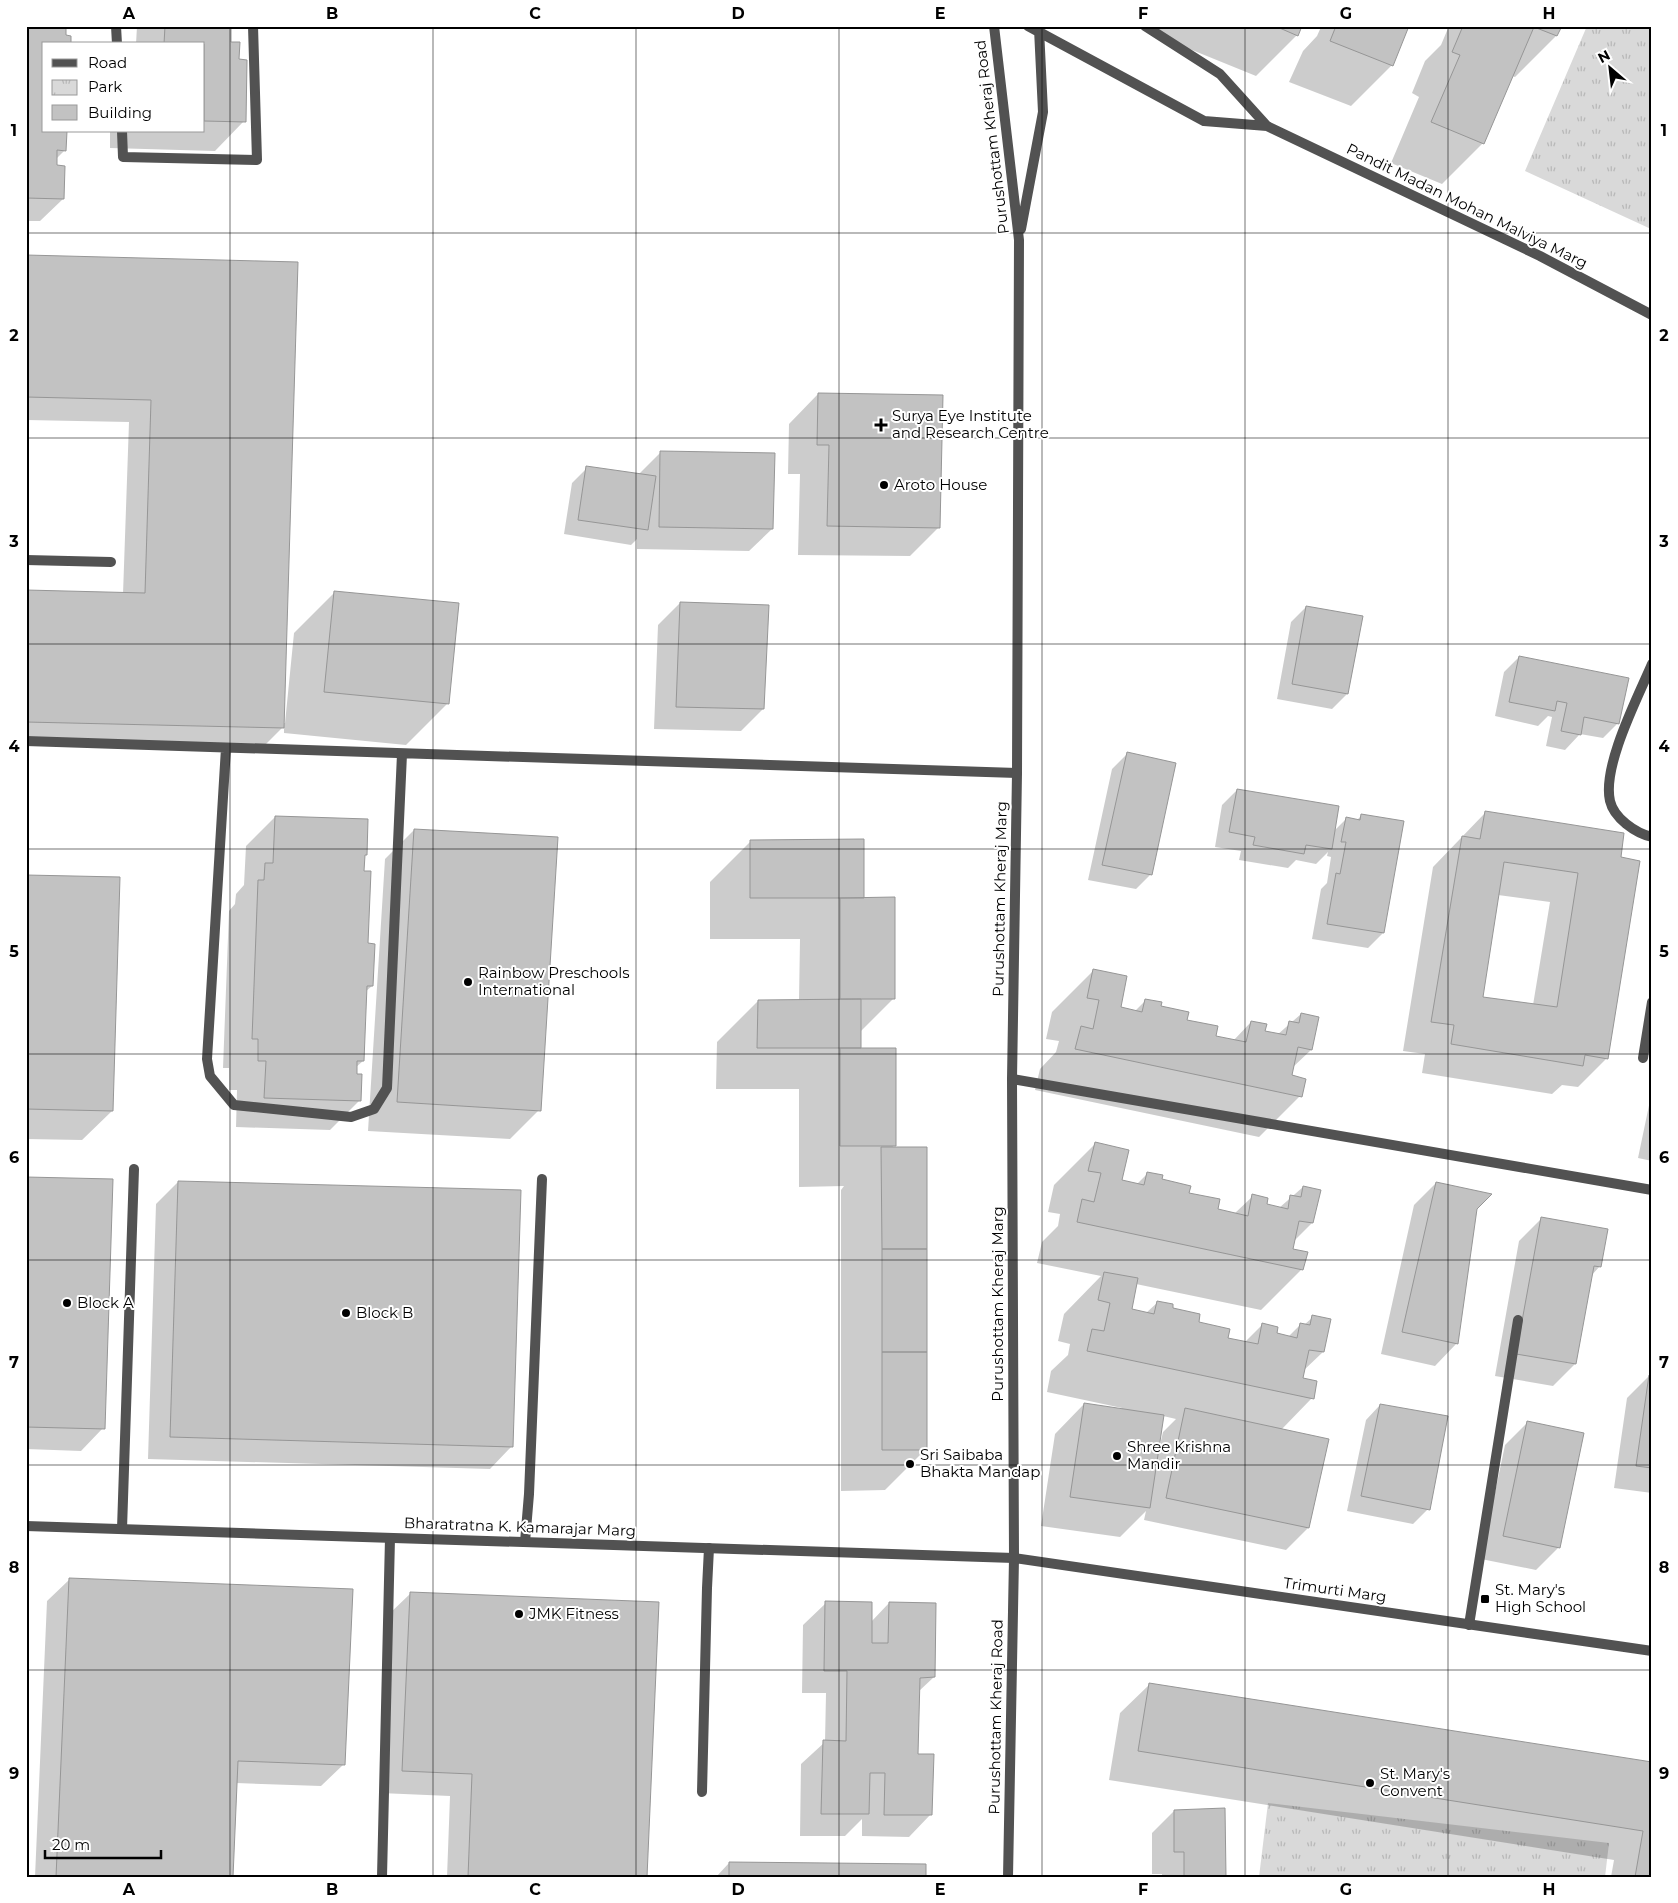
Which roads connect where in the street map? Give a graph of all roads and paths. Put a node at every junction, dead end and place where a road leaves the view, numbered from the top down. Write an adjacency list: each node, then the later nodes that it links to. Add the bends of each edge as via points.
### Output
1 (116, 26): 7 (street)
2 (253, 26): 9 (street, via 257,160 123,157)
3 (994, 26): 10 (street, Purushottam Kheraj Road)
4 (1028, 26): 6 (street, Pandit Madan Mohan Malviya Marg)
5 (1145, 26): 8 (street, Pandit Madan Mohan Malviya Marg, via 1220,74)
6 (1039, 30): 8 (street, Pandit Madan Mohan Malviya Marg, via 1204,121); 10 (street, Purushottam Kheraj Road, via 1043,112)
7 (117, 42)
8 (1267, 126): 11 (street, Pandit Madan Mohan Malviya Marg, via 1540,256)
9 (122, 132)
10 (1019, 240): 18 (street, Purushottam Kheraj Marg)
11 (1652, 315)
12 (26, 560): 13 (street)
13 (111, 562)
14 (1652, 664): 19 (street, via 1620,738 1610,780 1610,800 1616,814 1626,824)
15 (26, 741): 16 (street)
16 (226, 748): 17 (street); 17 (street, via 207,1059 210,1076 234,1105 351,1117 374,1108 387,1088)
17 (402, 754): 18 (street)
18 (1017, 773): 22 (street, Purushottam Kheraj Marg)
19 (1652, 837)
20 (1652, 1002): 21 (street)
21 (1643, 1058)
22 (1012, 1079): 25 (street); 32 (street, Purushottam Kheraj Marg)
23 (134, 1169): 28 (street)
24 (542, 1179): 30 (street)
25 (1652, 1190)
26 (1518, 1320): 33 (street)
27 (26, 1526): 28 (street, Bharatratna K. Kamarajar Marg)
28 (122, 1529): 29 (street, Bharatratna K. Kamarajar Marg)
29 (390, 1538): 30 (street, Bharatratna K. Kamarajar Marg); 36 (street)
30 (526, 1542): 31 (street, Bharatratna K. Kamarajar Marg)
31 (709, 1548): 32 (street, Bharatratna K. Kamarajar Marg); 35 (street)
32 (1014, 1558): 33 (street, Trimurti Marg); 37 (street, Purushottam Kheraj Road)
33 (1469, 1625): 34 (street, Trimurti Marg)
34 (1652, 1651)
35 (702, 1792)
36 (382, 1877)
37 (1008, 1877)

